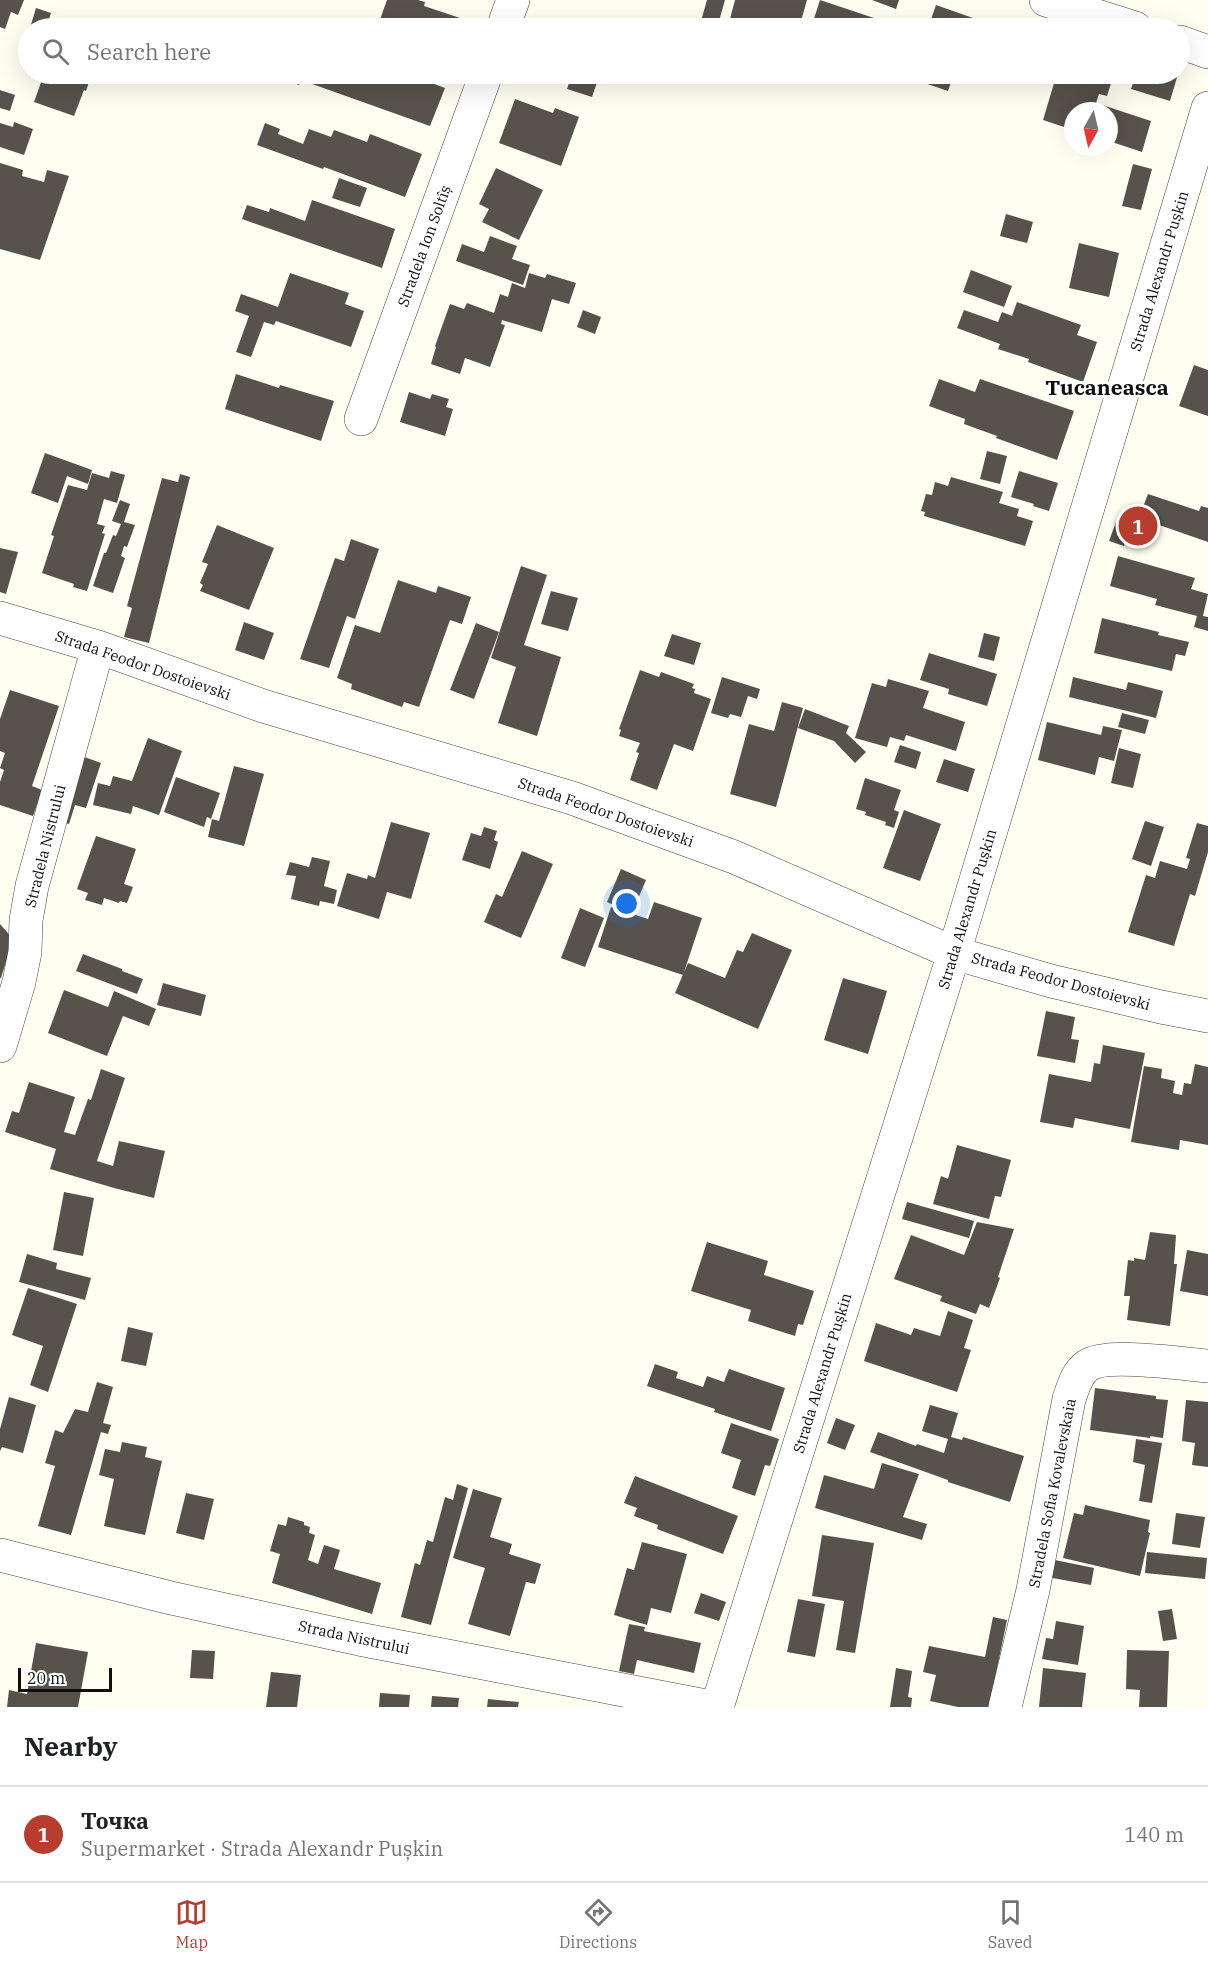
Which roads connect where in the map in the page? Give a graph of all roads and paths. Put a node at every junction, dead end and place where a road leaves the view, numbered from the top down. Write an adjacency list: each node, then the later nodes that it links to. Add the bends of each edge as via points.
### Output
1 (513, 0): 3 (street)
2 (1046, 0): 4 (street)
3 (507, 18)
4 (1104, 18)
5 (1190, 45): 6 (street)
6 (1208, 51)
7 (482, 84): 9 (street, Stradela Ion Soltîș)
8 (1208, 108): 12 (street, Strada Alexandr Pușkin)
9 (361, 419)
10 (0, 618): 11 (street, Strada Feodor Dostoievski)
11 (98, 647): 12 (street, Strada Feodor Dostoievski, via 263,706 572,798 734,857); 14 (street, Stradela Nistrului, via 32,886 26,952)
12 (954, 953): 13 (street, Strada Feodor Dostoievski, via 1051,981); 18 (street, Strada Alexandr Pușkin)
13 (1208, 1016)
14 (0, 1046)
15 (1208, 1366): 19 (street, Stradela Sofia Kovalevskaia, via 1104,1360 1086,1366 1075,1380)
16 (0, 1555): 17 (street, Strada Nistrului, via 359,1639)
17 (711, 1707)
18 (717, 1707)
19 (1005, 1707)

